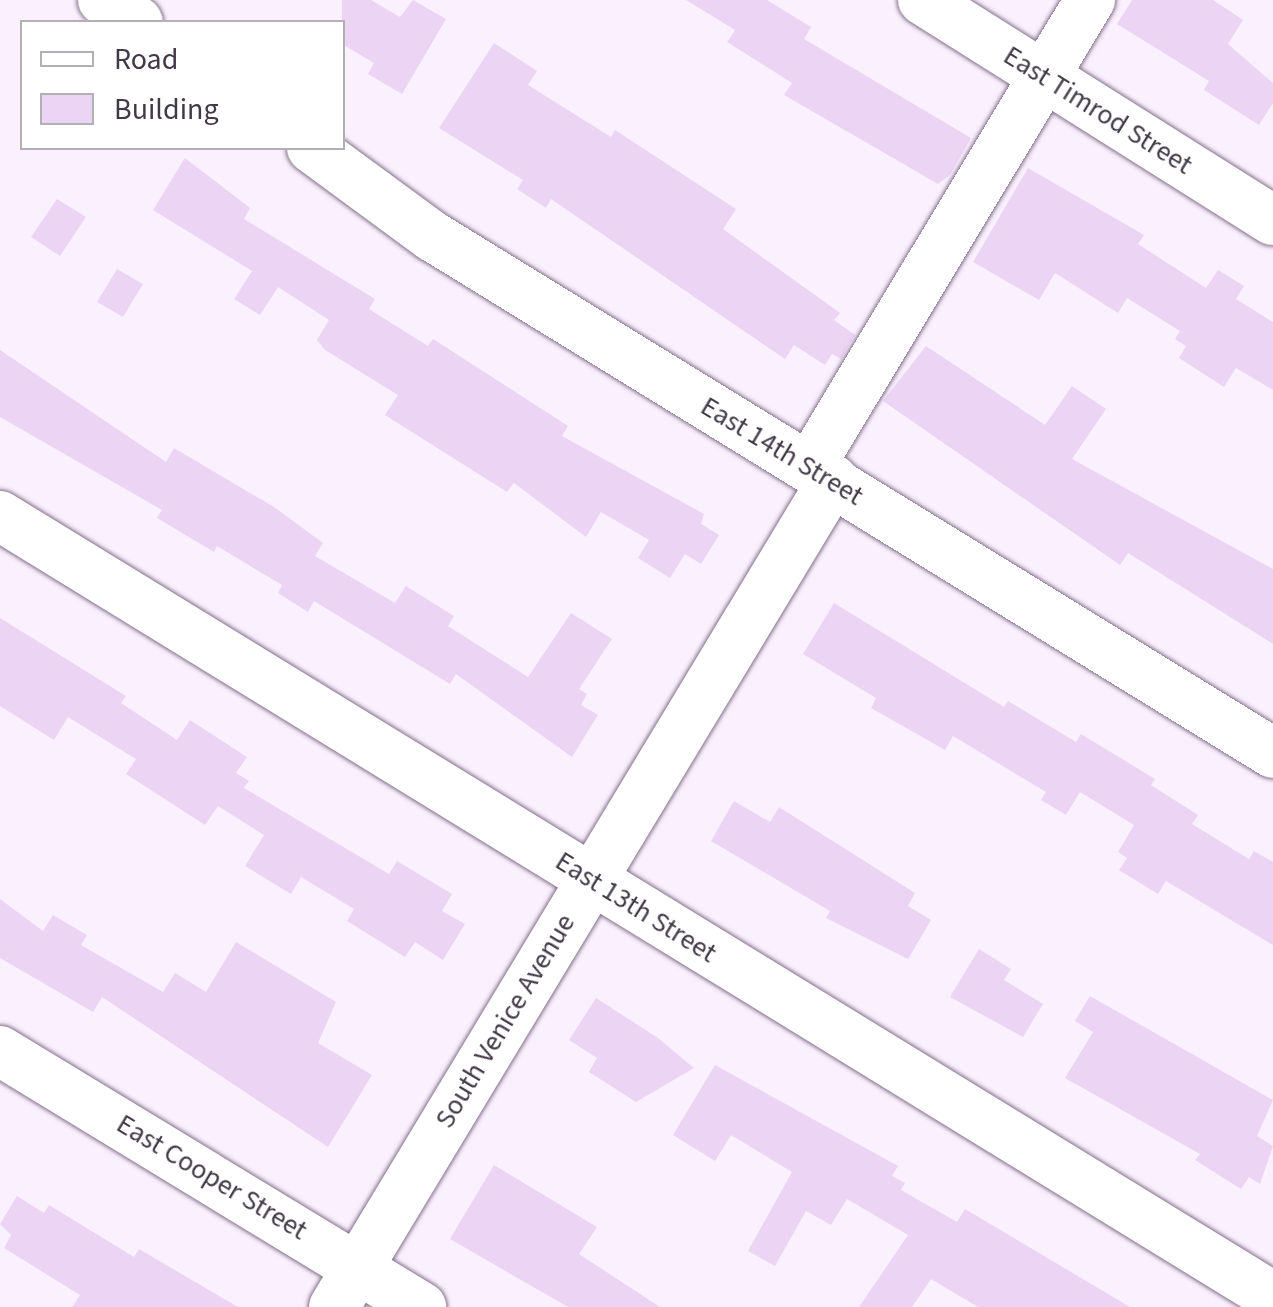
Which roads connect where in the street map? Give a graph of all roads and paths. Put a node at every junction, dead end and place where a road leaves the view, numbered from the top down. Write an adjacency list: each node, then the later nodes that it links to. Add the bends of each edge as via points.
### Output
1 (102, 0): 4 (street)
2 (923, 0): 5 (street, East Timrod Street)
3 (1090, 0): 5 (street, South Venice Avenue)
4 (135, 20)
5 (1044, 77): 7 (street, East Timrod Street); 8 (street, South Venice Avenue)
6 (315, 150): 8 (street, East 14th Street, via 432,236)
7 (1273, 220)
8 (821, 473): 10 (street, East 14th Street); 11 (street, South Venice Avenue)
9 (0, 516): 11 (street, East 13th Street)
10 (1266, 749)
11 (590, 878): 13 (street, South Venice Avenue); 14 (street, East 13th Street)
12 (0, 1051): 13 (street, East Cooper Street)
13 (360, 1266): 15 (street, South Venice Avenue); 16 (street, East Cooper Street)
14 (1273, 1298)
15 (334, 1307)
16 (421, 1307)

